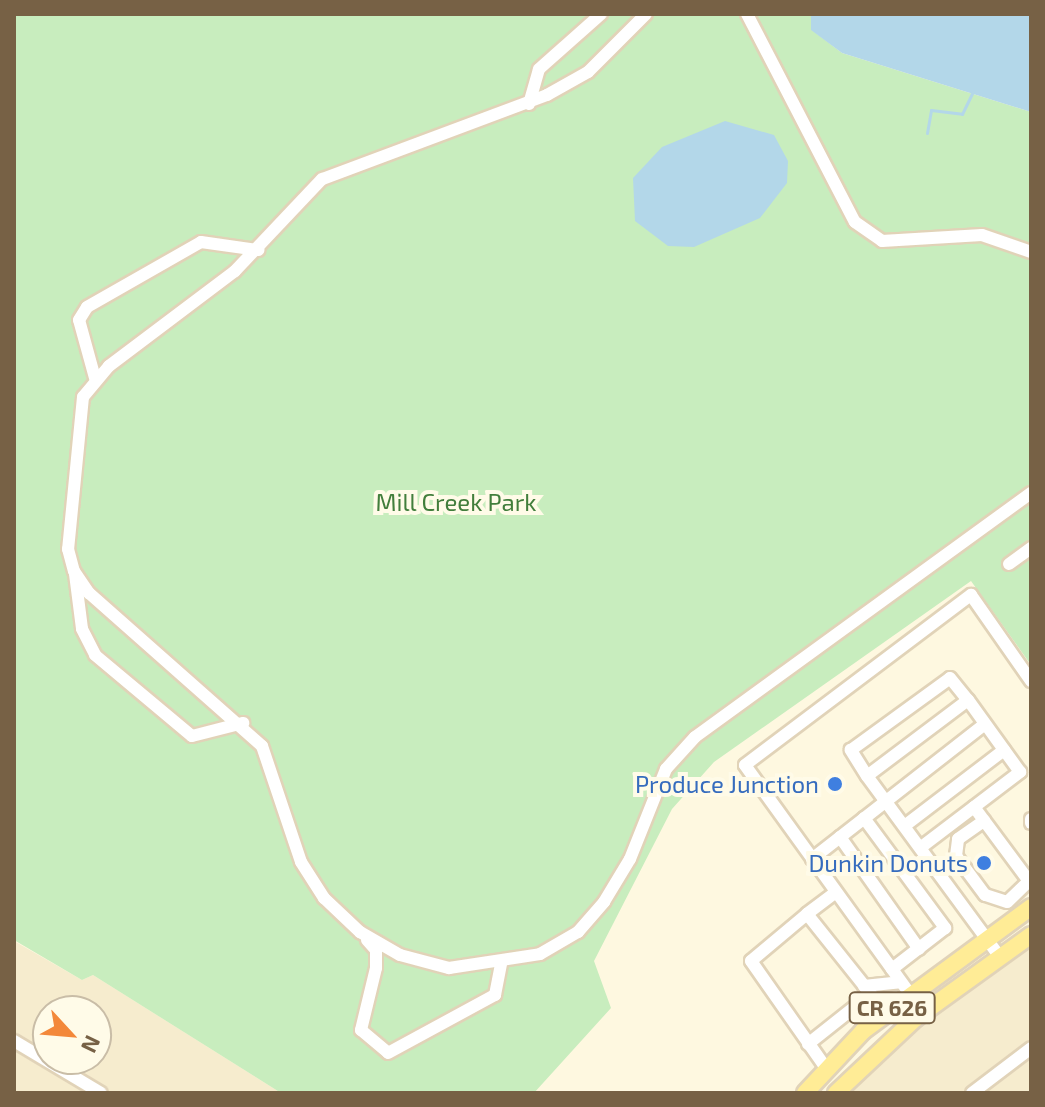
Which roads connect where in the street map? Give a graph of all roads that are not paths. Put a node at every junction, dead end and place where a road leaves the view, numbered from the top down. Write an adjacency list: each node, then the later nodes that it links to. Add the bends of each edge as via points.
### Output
1 (601, 14): 4 (street, via 539,69)
2 (646, 14): 4 (street, via 588,72)
3 (747, 14): 6 (street, via 855,222 882,241 982,235)
4 (529, 104): 5 (street, via 322,179)
5 (258, 250): 7 (street); 7 (street, via 201,242 87,307 79,320)
6 (1031, 252)
7 (95, 378): 11 (street, via 75,418 68,549)
8 (1031, 493): 34 (street, via 695,737 666,769 630,859 595,912 540,954)
9 (1031, 548): 10 (street)
10 (1009, 564)
11 (74, 571): 14 (street, via 89,593); 14 (street, via 82,629 95,655 192,736)
12 (1031, 681): 25 (street, via 971,595 745,765)
13 (968, 700): 15 (street); 17 (street); 17 (street, via 950,678 851,750)
14 (243, 723): 29 (street, via 262,746 301,862)
15 (985, 724): 16 (street); 18 (street)
16 (1004, 750): 19 (street, via 1020,772); 22 (street)
17 (867, 776): 18 (street)
18 (887, 800): 20 (street); 22 (street)
19 (974, 807): 21 (street); 24 (street)
20 (864, 818): 23 (street); 32 (street, via 944,926)
21 (984, 821): 21 (street, via 958,839 956,856 985,895 1007,902 1029,881)
22 (907, 824): 24 (street)
23 (840, 837): 25 (street); 32 (street)
24 (924, 845): 31 (street)
25 (812, 859): 26 (street)
26 (836, 892): 28 (street); 35 (street)
27 (1031, 907): 31 (main road, CR 626)
28 (807, 914): 37 (street); 40 (street, via 751,961)
29 (360, 932): 34 (street, via 400,955 449,968); 34 (street, via 376,950 361,1030 388,1053 495,995)
30 (1031, 935): 33 (main road, CR 626)
31 (988, 938): 33 (street); 36 (main road, CR 626)
32 (919, 949): 35 (street)
33 (1000, 957): 45 (main road, CR 626, via 916,1018)
34 (501, 964)
35 (892, 969): 36 (street)
36 (905, 988): 37 (street); 38 (main road, CR 626)
37 (867, 990): 38 (street); 40 (street)
38 (886, 1013): 42 (main road, CR 626)
39 (14, 1041): 43 (street)
40 (808, 1044): 42 (street)
41 (1031, 1048): 46 (street)
42 (826, 1068): 44 (main road, CR 626)
43 (101, 1093)
44 (805, 1093)
45 (836, 1093)
46 (972, 1093)

